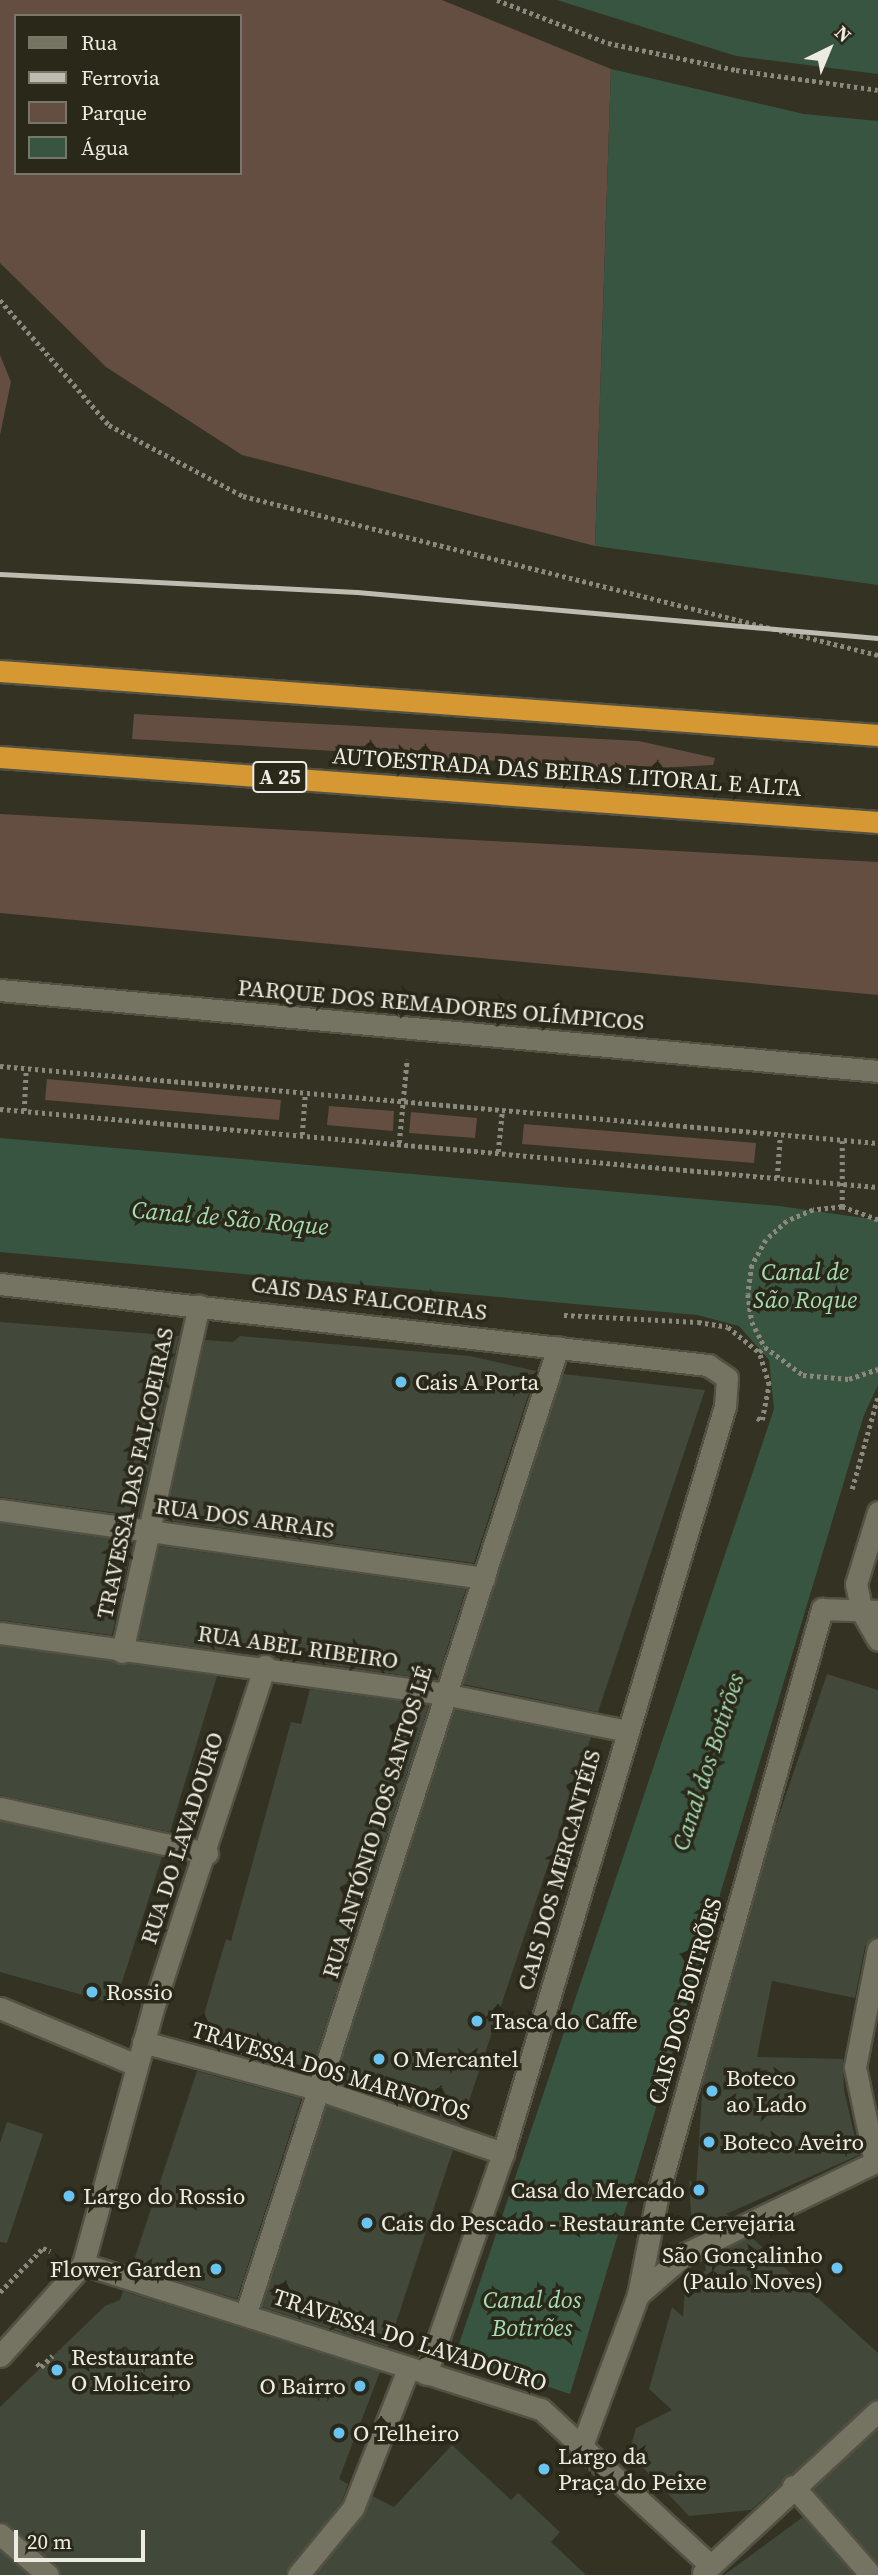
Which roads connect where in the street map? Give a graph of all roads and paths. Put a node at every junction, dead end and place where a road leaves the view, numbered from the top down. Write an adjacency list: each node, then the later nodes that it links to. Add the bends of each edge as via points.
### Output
1 (497, 0): 2 (path, via 608,43 736,71)
2 (878, 90)
3 (0, 300): 4 (path, via 110,425 243,496)
4 (878, 655)
5 (0, 671): 6 (highway)
6 (878, 735)
7 (0, 757): 8 (highway, AUTOESTRADA DAS BEIRAS LITORAL E ALTA / A 25)
8 (878, 822)
9 (0, 990): 13 (street, PARQUE DOS REMADORES OLÍMPICOS)
10 (408, 1048): 15 (path)
11 (0, 1066): 12 (path)
12 (26, 1069): 14 (path); 17 (path)
13 (878, 1071)
14 (305, 1094): 15 (path); 19 (path)
15 (403, 1103): 18 (path); 22 (path)
16 (0, 1109): 17 (path)
17 (24, 1111): 19 (path)
18 (502, 1112): 20 (path); 24 (path)
19 (302, 1135): 22 (path)
20 (780, 1136): 21 (path); 25 (path)
21 (842, 1141): 23 (path); 26 (path)
22 (399, 1143): 24 (path)
23 (878, 1143)
24 (498, 1152): 25 (path)
25 (777, 1178): 26 (path)
26 (840, 1183): 27 (path); 28 (path)
27 (878, 1187)
28 (842, 1208): 29 (path); 34 (path, via 813,1210 787,1221 766,1240 752,1265 748,1294 752,1322)
29 (878, 1220)
30 (0, 1284): 31 (street, CAIS DAS FALCOEIRAS)
31 (199, 1305): 33 (street, CAIS DAS FALCOEIRAS); 43 (street, TRAVESSA DAS FALCOEIRAS)
32 (564, 1311): 35 (path, via 728,1327)
33 (558, 1347): 37 (street, CAIS DAS FALCOEIRAS, via 708,1365); 44 (street, RUA ANTÓNIO DOS SANTOS LÉ)
34 (765, 1347): 35 (path); 36 (path, via 803,1375 826,1380 849,1379)
35 (759, 1352): 39 (path, via 769,1385)
36 (878, 1368)
37 (727, 1378): 51 (street, CAIS DOS MERCANTÉIS, via 727,1399)
38 (878, 1396): 40 (path)
39 (762, 1420)
40 (851, 1492)
41 (0, 1510): 43 (street, RUA DOS ARRAIS)
42 (878, 1512): 45 (street, via 856,1584)
43 (151, 1532): 44 (street, RUA DOS ARRAIS); 48 (street, TRAVESSA DAS FALCOEIRAS)
44 (484, 1577): 50 (street, RUA ANTÓNIO DOS SANTOS LÉ)
45 (870, 1612): 47 (street); 61 (street, CAIS DOS BOITRÕES, via 822,1609 658,2193)
46 (0, 1633): 48 (street, RUA ABEL RIBEIRO)
47 (878, 1640)
48 (122, 1652): 49 (street, RUA ABEL RIBEIRO)
49 (265, 1667): 50 (street, RUA ABEL RIBEIRO); 53 (street, RUA DO LAVADOURO)
50 (444, 1694): 51 (street, RUA ABEL RIBEIRO); 58 (street, RUA ANTÓNIO DOS SANTOS LÉ)
51 (628, 1731): 59 (street, CAIS DOS MERCANTÉIS)
52 (0, 1808): 53 (street)
53 (206, 1853): 56 (street, RUA DO LAVADOURO)
54 (878, 1950): 61 (street, via 855,2067 875,2162 685,2254)
55 (0, 2008): 57 (street)
56 (143, 2042): 57 (street, RUA DO LAVADOURO); 58 (street, TRAVESSA DOS MARNOTOS)
57 (136, 2065): 60 (street)
58 (320, 2090): 59 (street, TRAVESSA DOS MARNOTOS); 62 (street, RUA ANTÓNIO DOS SANTOS LÉ)
59 (503, 2153): 66 (street, CAIS DOS MERCANTÉIS)
60 (83, 2264): 62 (street, TRAVESSA DO LAVADOURO); 63 (street)
61 (638, 2295): 68 (street, CAIS DOS BOITRÕES)
62 (246, 2313): 66 (street, TRAVESSA DO LAVADOURO)
63 (0, 2356)
64 (52, 2356): 65 (path, via 41,2367)
65 (36, 2363)
66 (417, 2372): 68 (street, TRAVESSA DO LAVADOURO, via 541,2409); 73 (street, via 353,2508)
67 (878, 2411): 69 (street)
68 (583, 2443): 71 (street, TRAVESSA DO LAVADOURO)
69 (793, 2486): 71 (street); 74 (street)
70 (0, 2534): 72 (street)
71 (706, 2570)
72 (48, 2575)
73 (298, 2575)
74 (871, 2575)

